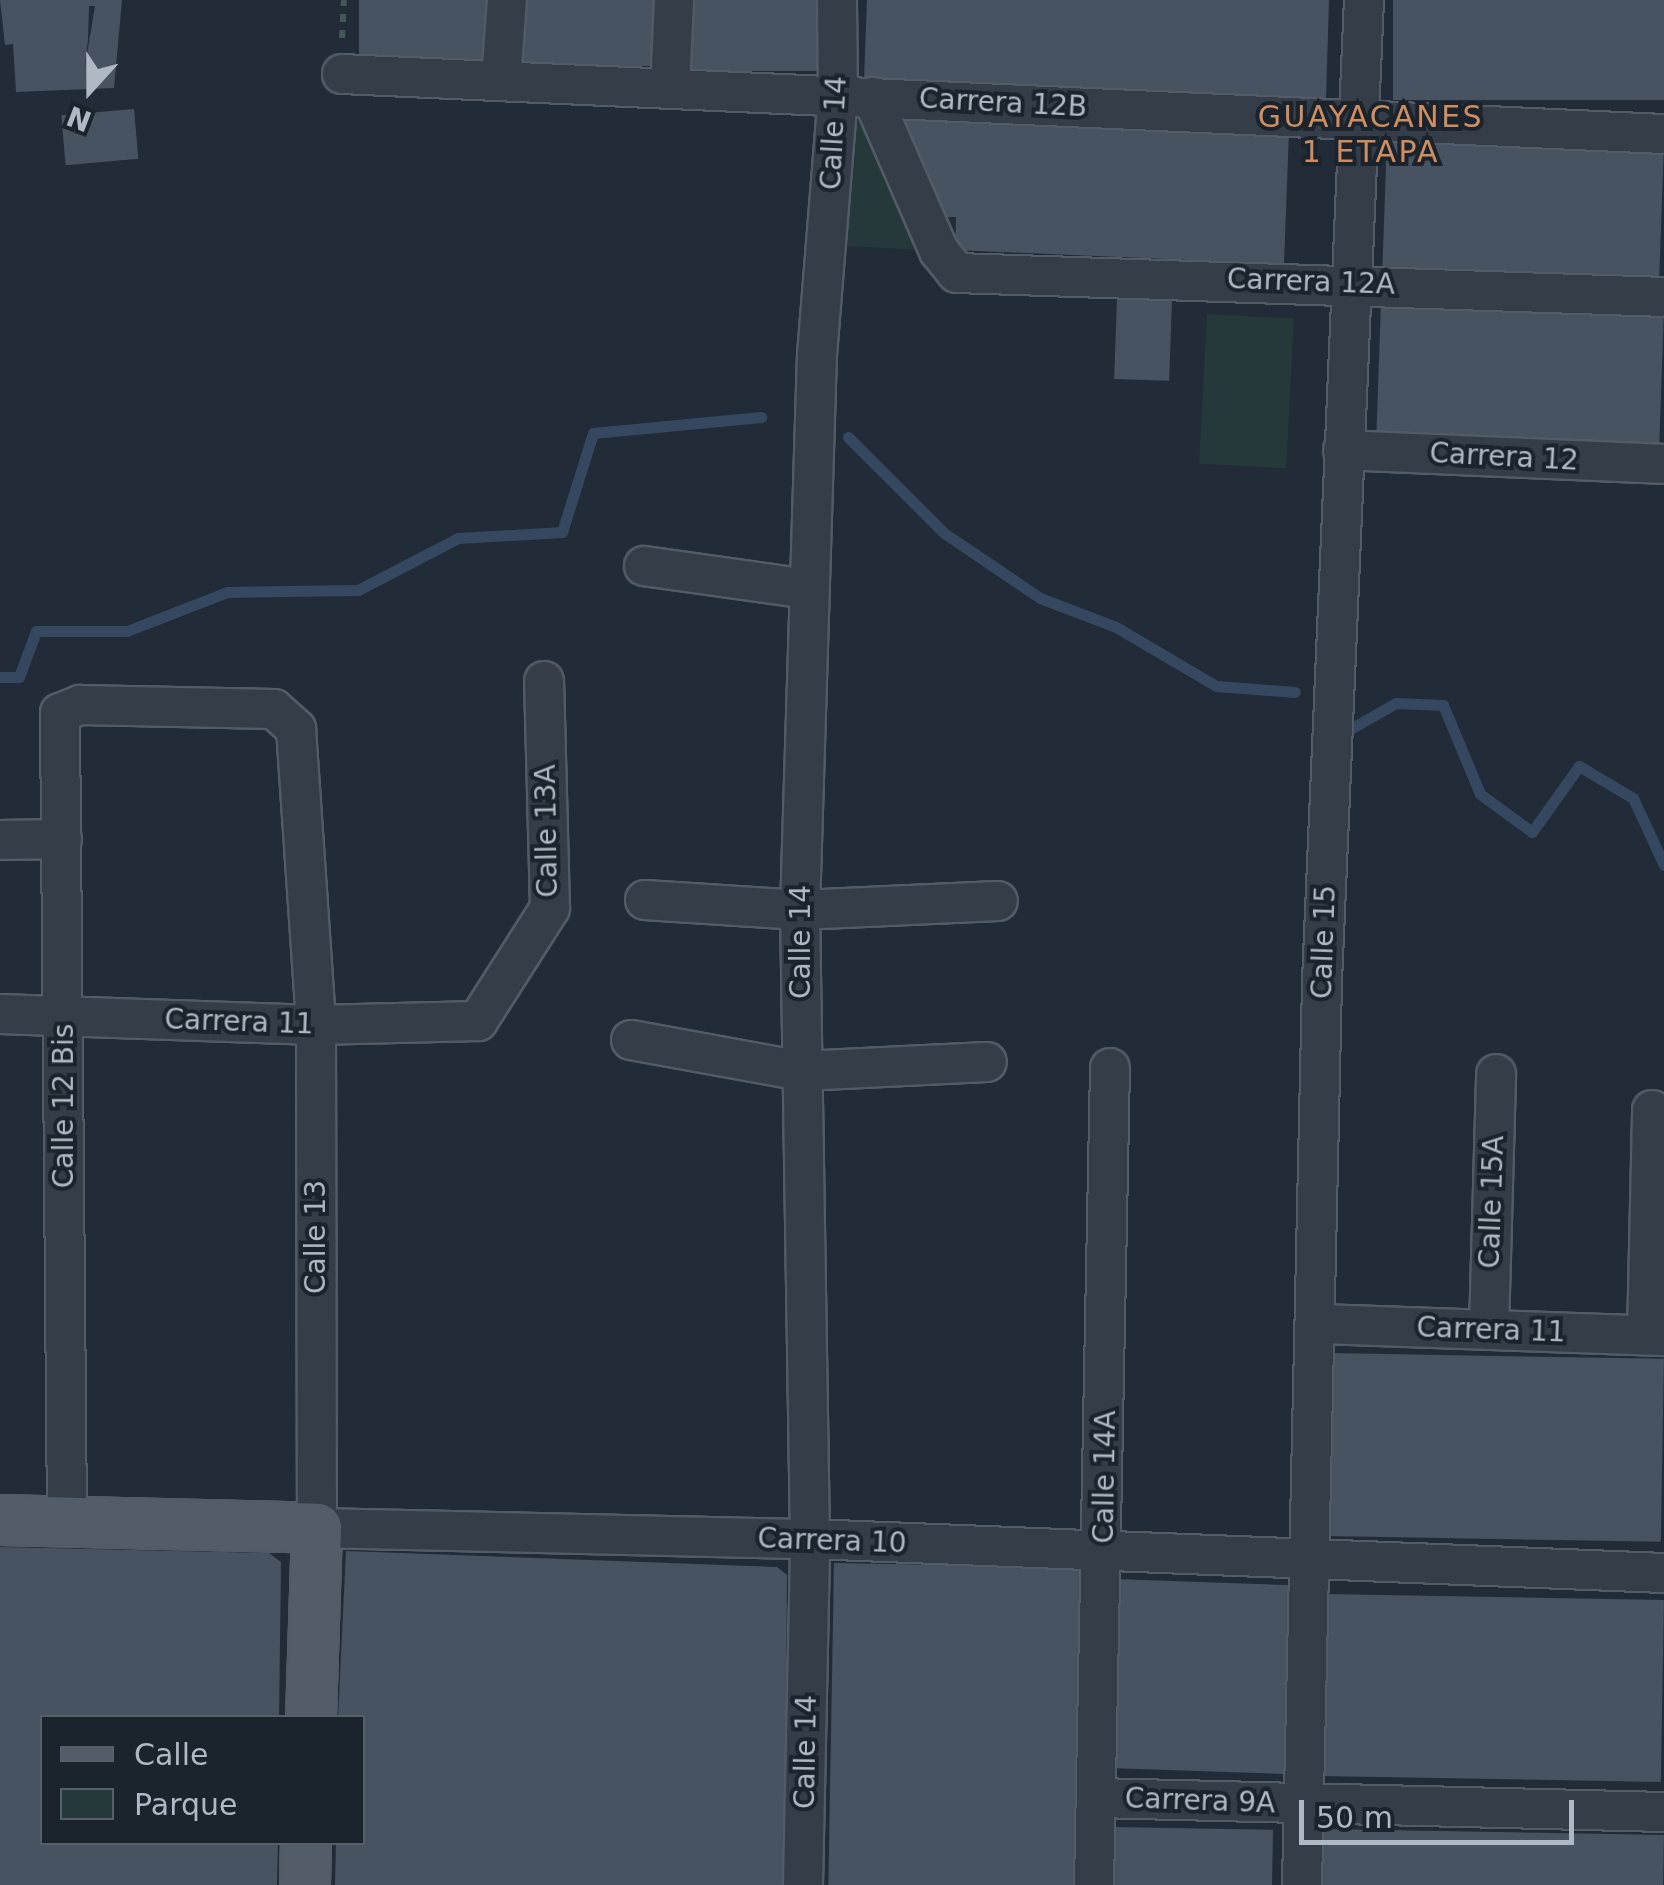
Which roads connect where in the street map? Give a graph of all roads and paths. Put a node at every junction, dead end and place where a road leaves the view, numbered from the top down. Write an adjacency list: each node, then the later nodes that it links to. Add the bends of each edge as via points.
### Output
1 (507, 0): 6 (street)
2 (674, 0): 7 (street)
3 (837, 0): 8 (street, Calle 14)
4 (1364, 0): 9 (street, Calle 15)
5 (342, 74): 6 (street, Carrera 12B)
6 (501, 81): 7 (street, Carrera 12B)
7 (670, 89): 8 (street, Carrera 12B)
8 (855, 96): 9 (street, Carrera 12B); 11 (street, Carrera 12A, via 957,273); 16 (street, Calle 14)
9 (1358, 118): 10 (street, Carrera 12B); 11 (street, Calle 15)
10 (1664, 134)
11 (1349, 282): 12 (street, Carrera 12A); 13 (street, Calle 15)
12 (1664, 297)
13 (1343, 450): 14 (street, Carrera 12); 34 (street, Calle 15, via 1322,981)
14 (1664, 464)
15 (644, 566): 16 (street)
16 (808, 589): 23 (street, Calle 14)
17 (544, 681): 26 (street, Calle 13A, via 550,908)
18 (80, 706): 19 (street, Calle 12 Bis, via 60,713); 27 (street, Calle 13, via 274,709 296,729)
19 (62, 839): 20 (street); 25 (street, Calle 12 Bis)
20 (0, 840)
21 (644, 900): 23 (street)
22 (998, 901): 23 (street)
23 (800, 910): 31 (street, Calle 14)
24 (0, 1014): 25 (street, Carrera 11)
25 (63, 1015): 27 (street, Carrera 11); 38 (street, Calle 12 Bis)
26 (478, 1021): 27 (street, Carrera 11)
27 (316, 1025): 39 (street, Calle 13)
28 (631, 1040): 31 (street)
29 (987, 1062): 31 (street)
30 (1110, 1068): 41 (street, Calle 14A)
31 (802, 1071): 40 (street, Calle 14)
32 (1496, 1074): 35 (street, Calle 15A)
33 (1652, 1110): 36 (street)
34 (1318, 1324): 35 (street, Carrera 11); 42 (street, Calle 15)
35 (1489, 1329): 36 (street, Carrera 11)
36 (1655, 1336)
37 (0, 1520): 38 (main road, Carrera 10)
38 (67, 1521): 39 (main road, Carrera 10)
39 (317, 1528): 40 (street, Carrera 10); 44 (main road, Calle 13)
40 (810, 1539): 41 (street, Carrera 10); 50 (street, Calle 14)
41 (1104, 1551): 42 (street, Carrera 10); 45 (street, Calle 14A)
42 (1313, 1559): 43 (street, Carrera 10); 46 (street, Calle 15)
43 (1664, 1573)
44 (310, 1715)
45 (1096, 1798): 46 (street, Carrera 9A); 51 (street, Calle 14A)
46 (1304, 1804): 47 (street, Carrera 9A); 52 (street, Calle 15)
47 (1664, 1812)
48 (306, 1845): 49 (main road)
49 (305, 1885)
50 (804, 1885)
51 (1094, 1885)
52 (1302, 1885)

